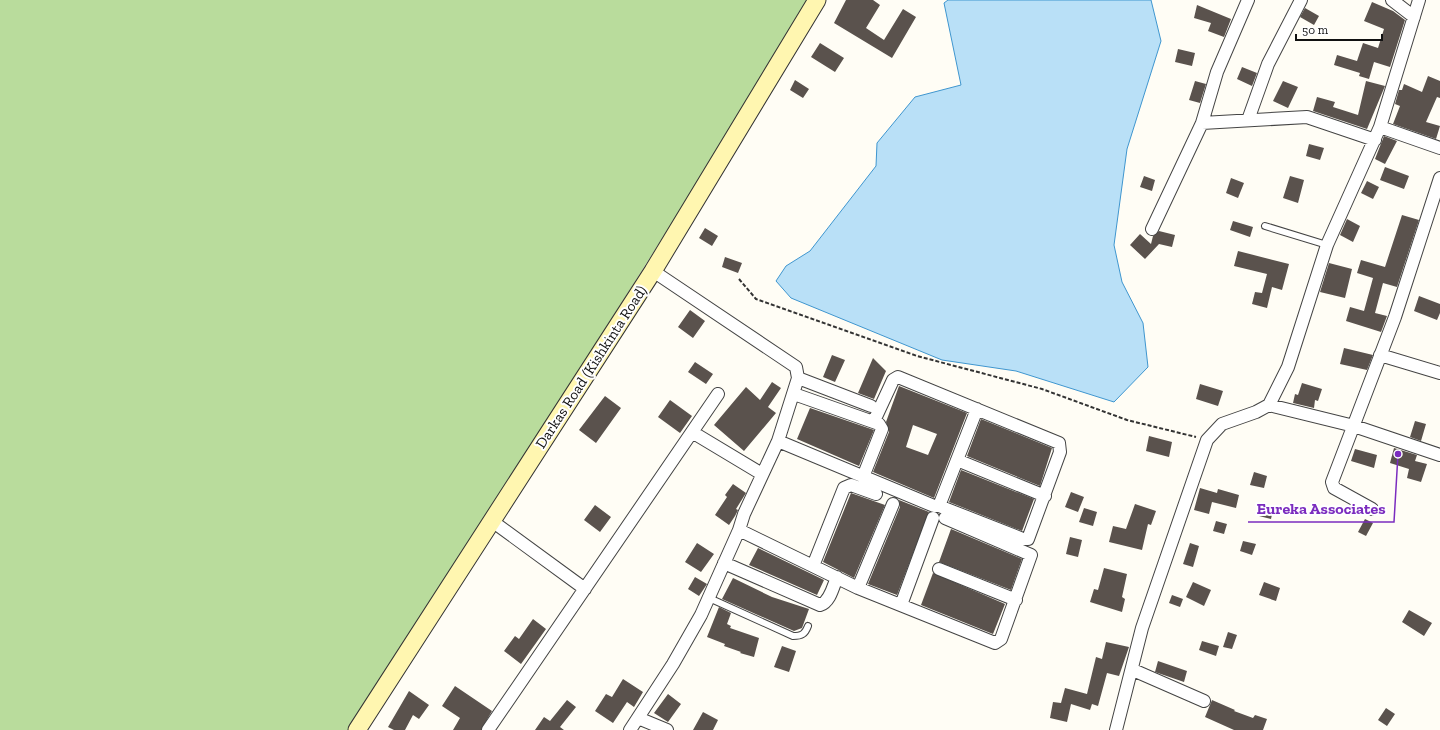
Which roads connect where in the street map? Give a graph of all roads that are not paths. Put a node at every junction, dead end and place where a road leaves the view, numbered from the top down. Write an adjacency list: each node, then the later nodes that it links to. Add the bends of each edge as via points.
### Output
1 (817, 0): 16 (main road, Darkas Road (Kishkinta Road))
2 (1248, 0): 8 (street, via 1217,72)
3 (1301, 0): 7 (street, via 1268,64)
4 (1392, 0): 6 (street)
5 (1419, 0): 6 (street)
6 (1414, 17): 9 (street)
7 (1248, 120): 8 (street); 10 (street, via 1306,117)
8 (1202, 122): 14 (street)
9 (1380, 127): 10 (street); 11 (street)
10 (1375, 140): 15 (street)
11 (1440, 148)
12 (1440, 178): 17 (street, via 1395,317)
13 (1265, 226): 15 (lane)
14 (1152, 229)
15 (1327, 245): 22 (street, via 1288,367)
16 (653, 271): 19 (street, via 796,368); 38 (main road, Darkas Road (Kishkinta Road))
17 (1380, 355): 18 (street); 26 (street)
18 (1440, 373)
19 (798, 378): 21 (street); 23 (street)
20 (718, 394): 27 (street)
21 (794, 394): 25 (street); 28 (street)
22 (1269, 405): 26 (street); 50 (street, via 1222,424 1207,440 1142,628)
23 (871, 406)
24 (977, 408): 25 (street, via 898,377 893,380); 30 (street); 34 (street, via 1059,443 1060,452)
25 (874, 421): 32 (street, via 882,429)
26 (1354, 426): 29 (street); 37 (street, via 1332,485)
27 (692, 432): 31 (street); 45 (street)
28 (778, 441): 31 (street); 32 (street)
29 (1440, 454)
30 (957, 460): 34 (street); 36 (street)
31 (762, 474): 39 (street)
32 (863, 477): 36 (street)
33 (876, 494): 41 (street, via 851,485 844,488)
34 (1045, 496): 36 (street, via 1028,539)
35 (893, 504): 44 (street)
36 (939, 506)
37 (1372, 509)
38 (492, 521): 45 (street); 53 (main road, Darkas Road (Kishkinta Road))
39 (739, 530): 40 (street); 41 (street)
40 (724, 563): 43 (street, via 820,606 825,604); 46 (street)
41 (813, 566): 43 (street)
42 (939, 570): 47 (street)
43 (837, 578): 44 (street)
44 (858, 588): 48 (street)
45 (585, 589): 54 (street)
46 (709, 598): 49 (lane, via 793,636 806,633); 52 (street, via 673,664)
47 (1016, 600): 48 (street, via 1001,639 995,643); 48 (street, via 1031,554 939,518)
48 (901, 605)
49 (808, 626)
50 (1133, 670): 51 (street); 57 (street)
51 (1204, 701)
52 (638, 718): 55 (street); 56 (street)
53 (357, 730)
54 (488, 730)
55 (630, 730)
56 (667, 730)
57 (1116, 730)

